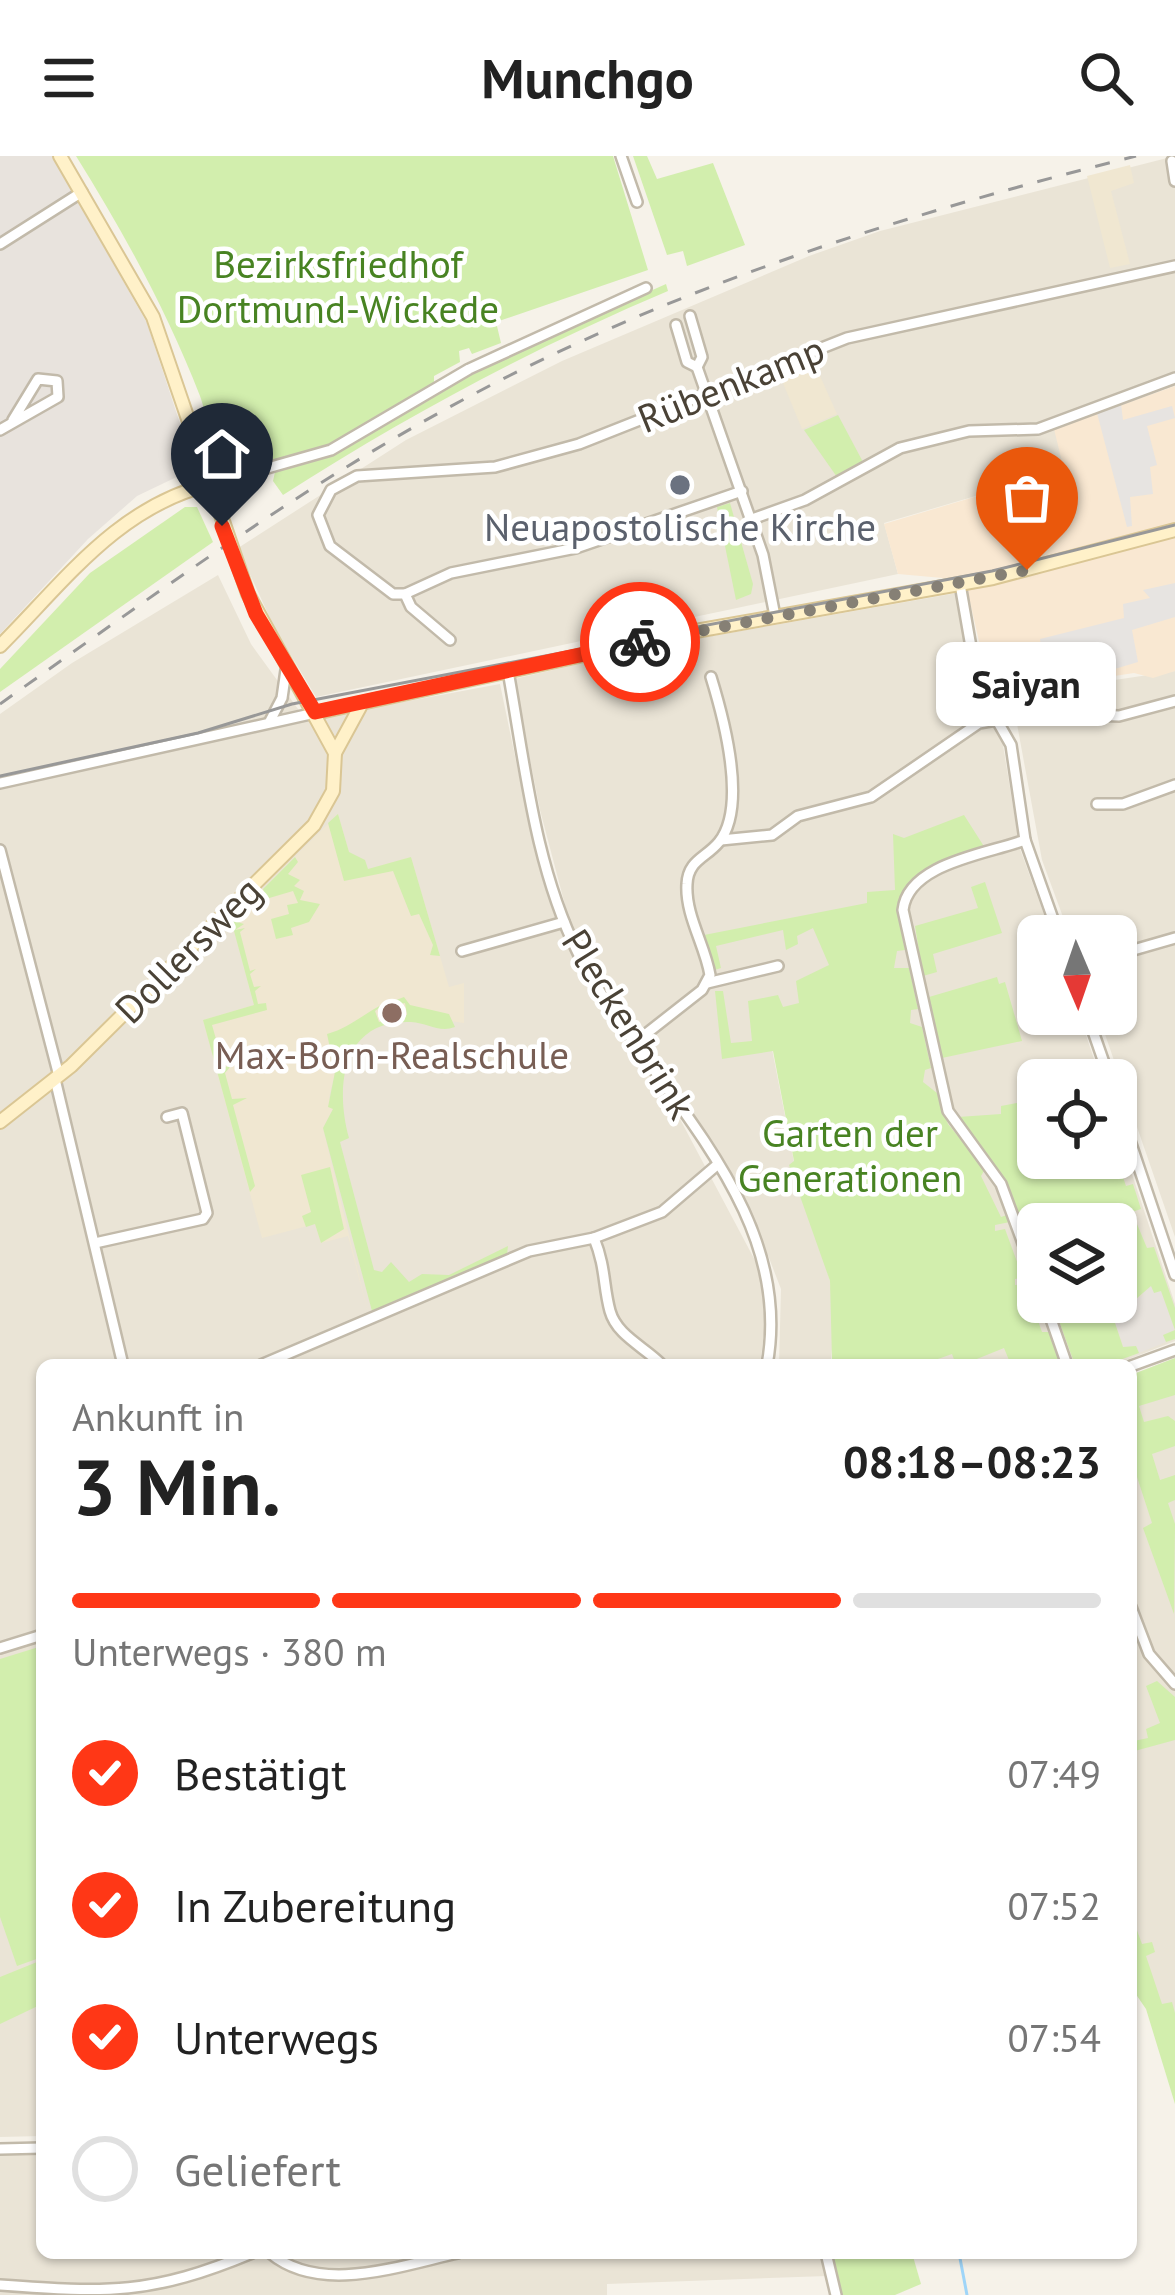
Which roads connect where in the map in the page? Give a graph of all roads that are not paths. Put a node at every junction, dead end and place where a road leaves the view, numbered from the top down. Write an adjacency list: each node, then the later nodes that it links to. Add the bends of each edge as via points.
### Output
1 (61, 156): 5 (main road)
2 (621, 156): 6 (street)
3 (1172, 160): 4 (street)
4 (1175, 181)
5 (83, 191): 7 (street); 17 (main road, via 153,317)
6 (638, 202)
7 (0, 244)
8 (1175, 266): 14 (street, Rübenkamp, via 847,338)
9 (646, 288): 17 (street, via 469,369 332,450)
10 (689, 316): 12 (street, via 702,356)
11 (676, 325): 12 (street, via 687,362)
12 (697, 367): 14 (street)
13 (1175, 378): 19 (street, via 1038,429 969,431 900,448)
14 (708, 395): 18 (street); 22 (street, Rübenkamp, via 495,467 357,476 322,502 319,528 353,566)
15 (13, 420): 15 (street, via 58,397 57,382 38,380); 16 (street)
16 (0, 430)
17 (211, 484): 25 (main road, via 118,527); 26 (main road, via 231,554)
18 (742, 491): 19 (street); 22 (street, via 576,548 451,573)
19 (752, 519): 23 (street)
20 (1175, 530): 21 (main road)
21 (960, 584): 23 (main road); 32 (street, via 978,688)
22 (405, 594): 24 (street)
23 (775, 616): 27 (main road)
24 (450, 640)
25 (0, 646)
26 (286, 670): 31 (main road); 33 (street)
27 (508, 671): 30 (main road); 42 (street, Pleckenbrink)
28 (711, 676): 38 (street, via 730,757)
29 (1175, 700): 32 (street, via 1118,716 1037,712)
30 (362, 705): 31 (main road); 34 (main road, Dollersweg)
31 (315, 712): 33 (street); 34 (main road)
32 (997, 719): 38 (street, via 945,742 871,797 798,816 772,835); 39 (street, via 1011,746)
33 (270, 721): 35 (street)
34 (335, 753): 49 (main road, Dollersweg, via 333,790 314,825)
35 (0, 782)
36 (1175, 785): 37 (street, via 1123,804)
37 (1097, 804)
38 (721, 840): 47 (street, via 695,860 687,881)
39 (1025, 840): 41 (street); 56 (street, via 928,874 909,890 903,910 946,1106 1001,1184)
40 (0, 850): 49 (street)
41 (1052, 915)
42 (564, 922): 45 (street); 48 (street, Pleckenbrink)
43 (1175, 938): 44 (street)
44 (1137, 949)
45 (462, 951)
46 (778, 966): 47 (street)
47 (707, 983): 48 (street)
48 (637, 1041): 55 (street, Pleckenbrink)
49 (57, 1077): 53 (main road, Dollersweg); 58 (street)
50 (196, 1109): 51 (street)
51 (182, 1113): 52 (street); 58 (street, via 203,1219)
52 (166, 1117)
53 (0, 1122)
54 (1137, 1162): 59 (street)
55 (717, 1166): 57 (street, via 662,1212); 65 (street, Pleckenbrink, via 769,1288)
56 (1017, 1227)
57 (594, 1238): 63 (street, via 529,1251); 64 (street, via 607,1270 609,1309)
58 (95, 1243): 62 (street)
59 (1175, 1275)
60 (1052, 1323): 66 (street)
61 (1175, 1349): 67 (street)
62 (123, 1359)
63 (275, 1359)
64 (654, 1359)
65 (766, 1359)
66 (1065, 1359)
67 (1137, 1364)
68 (1137, 1623): 71 (street, via 1149,1654)
69 (36, 1637): 70 (street)
70 (0, 1648)
71 (1175, 1684)
72 (36, 2147): 73 (street)
73 (0, 2149)
74 (236, 2259): 78 (street, via 151,2290)
75 (279, 2259): 76 (street, via 331,2278)
76 (428, 2259)
77 (827, 2259): 79 (street)
78 (0, 2285)
79 (836, 2295)

